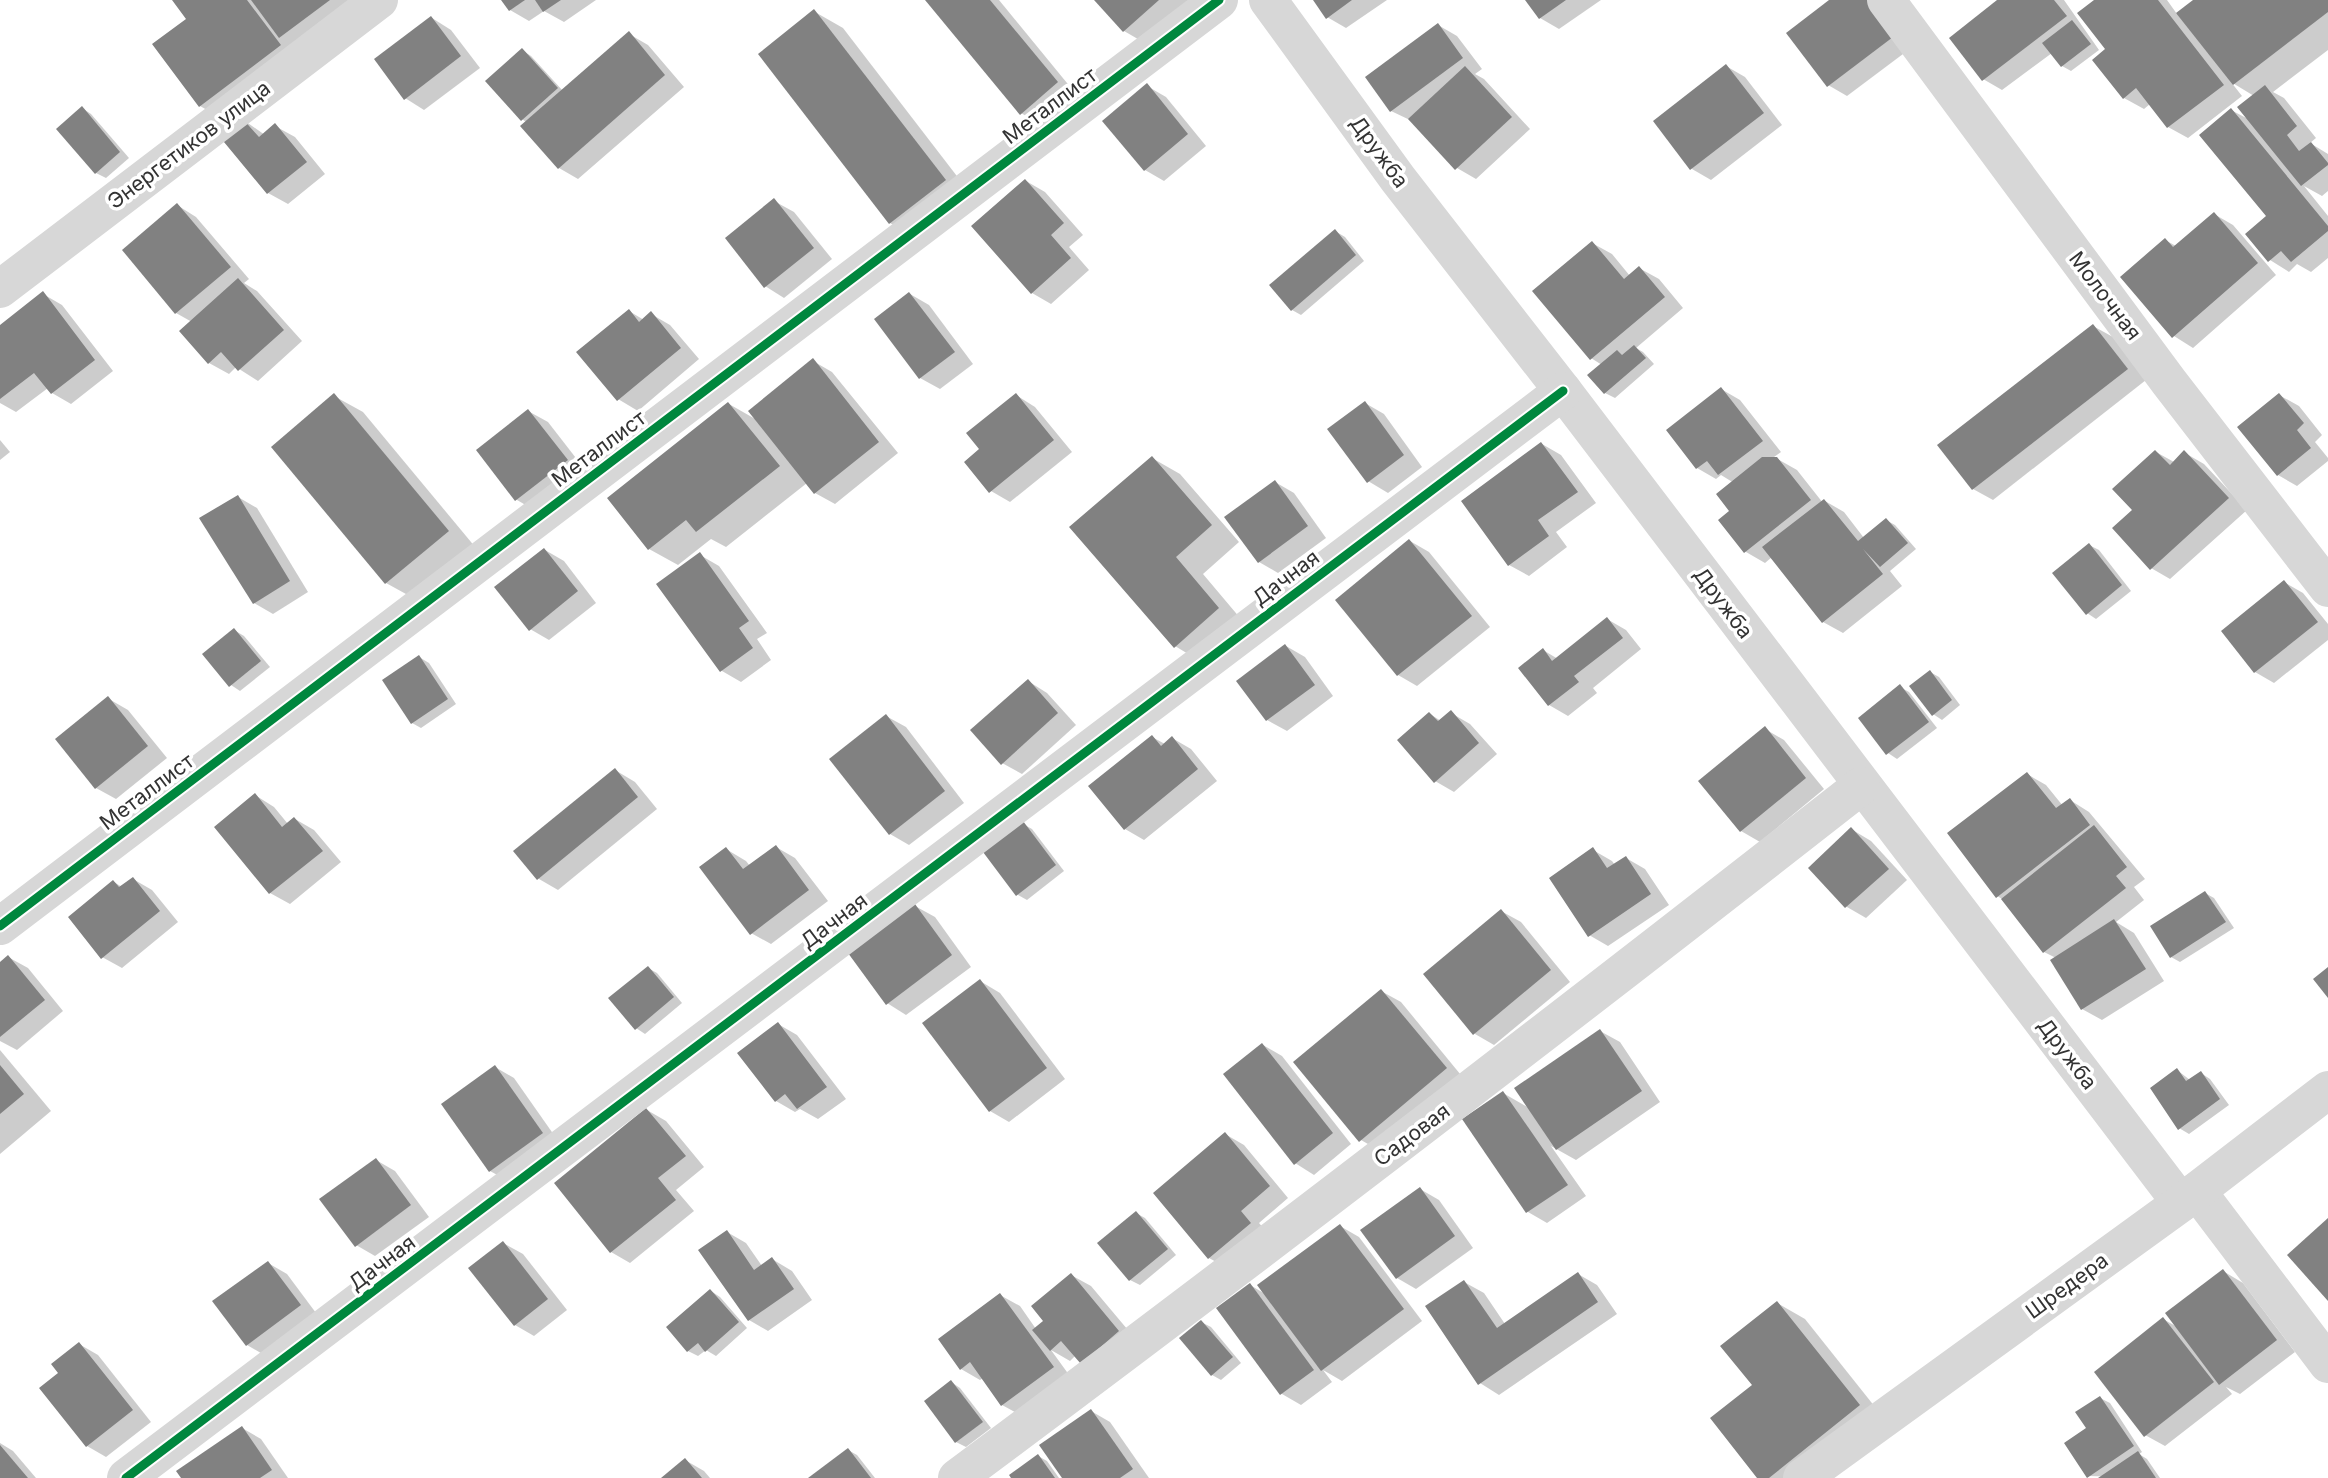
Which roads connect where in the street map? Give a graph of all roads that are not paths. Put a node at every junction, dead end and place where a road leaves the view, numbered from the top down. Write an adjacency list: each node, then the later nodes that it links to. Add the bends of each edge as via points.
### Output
1 (379, 0): 5 (street, Энергетиков улица)
2 (1219, 0): 9 (street, Металлист)
3 (1268, 0): 6 (street, Дружба, via 1398,179)
4 (1886, 0): 7 (street, Молочная)
5 (0, 289)
6 (1563, 391): 8 (street, Дружба); 13 (street, Дачная)
7 (2328, 588)
8 (1861, 786): 11 (street, Дружба); 14 (street, Садовая, via 1210,1290)
9 (0, 926)
10 (2328, 1090): 11 (street, Шредера)
11 (2189, 1197): 12 (street, Дружба); 15 (street, Шредера)
12 (2328, 1364)
13 (126, 1478)
14 (957, 1478)
15 (1802, 1478)

